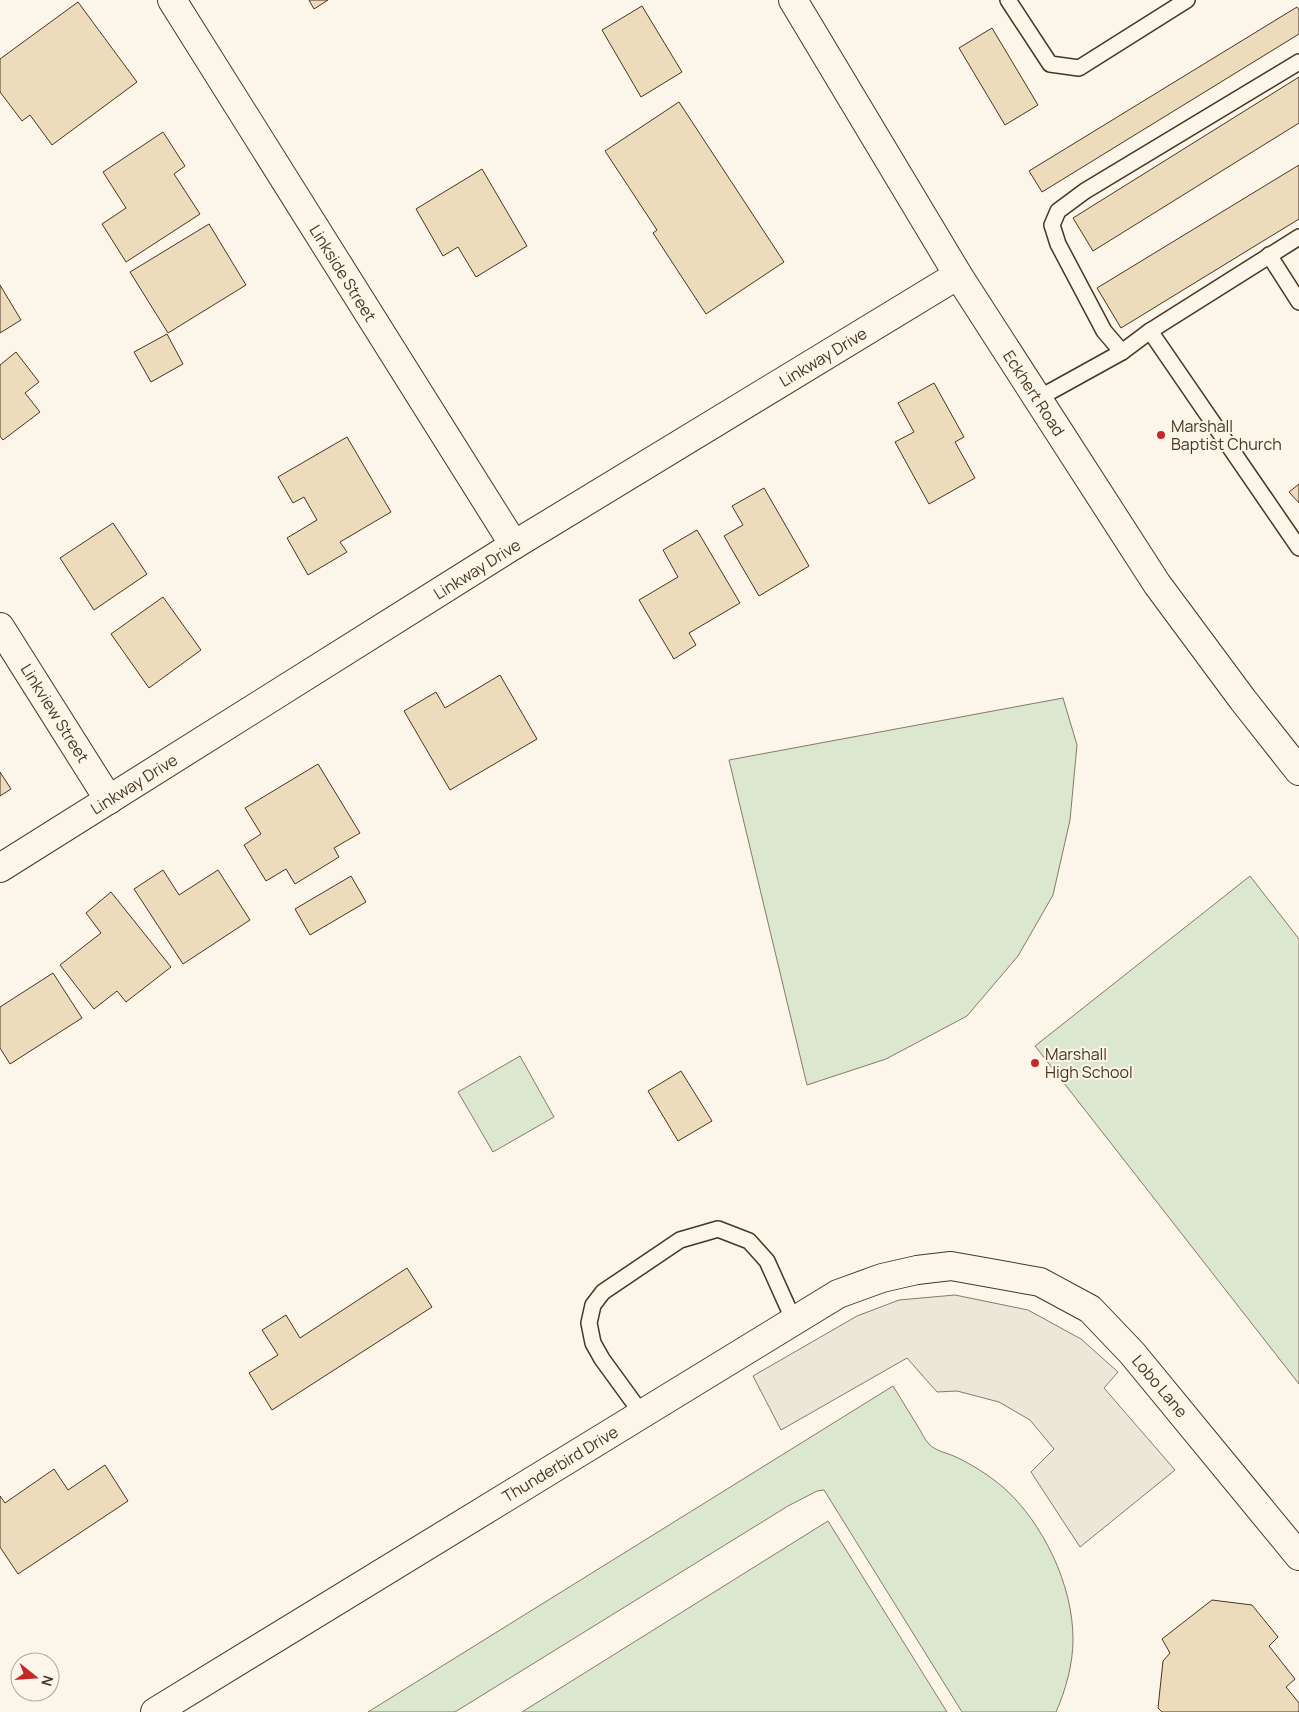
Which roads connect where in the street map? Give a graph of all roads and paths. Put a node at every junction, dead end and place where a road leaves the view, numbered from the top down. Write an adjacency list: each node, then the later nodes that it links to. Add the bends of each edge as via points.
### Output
1 (172, 0): 13 (street, Linkside Street)
2 (793, 0): 8 (street, Eckhert Road)
3 (1008, 0): 4 (lane, via 1050,64 1079,68)
4 (1187, 0)
5 (1299, 62): 11 (lane, via 1085,191 1058,211 1052,224 1058,244 1104,331)
6 (1299, 237): 7 (lane)
7 (1269, 255): 9 (lane); 10 (lane)
8 (958, 275): 12 (street, Eckhert Road); 13 (street, Linkway Drive)
9 (1299, 302)
10 (1150, 331): 11 (lane); 14 (lane)
11 (1122, 352): 12 (lane)
12 (1038, 399): 16 (street, Eckhert Road, via 1157,584)
13 (514, 546): 17 (street, Linkway Drive)
14 (1299, 548)
15 (0, 626): 17 (street, Linkview Street)
16 (1299, 770)
17 (109, 800): 18 (street, Linkway Drive)
18 (0, 868)
19 (982, 1271): 20 (street, Thunderbird Drive, via 951,1266 882,1278 838,1294); 22 (street, Lobo Lane, via 1040,1282 1090,1309 1132,1353)
20 (794, 1321): 21 (street, Thunderbird Drive); 21 (lane, via 767,1261 749,1241 718,1229 680,1240 603,1292 593,1305 589,1323 593,1343 602,1359)
21 (642, 1414): 23 (street, Thunderbird Drive)
22 (1299, 1556)
23 (155, 1712)

